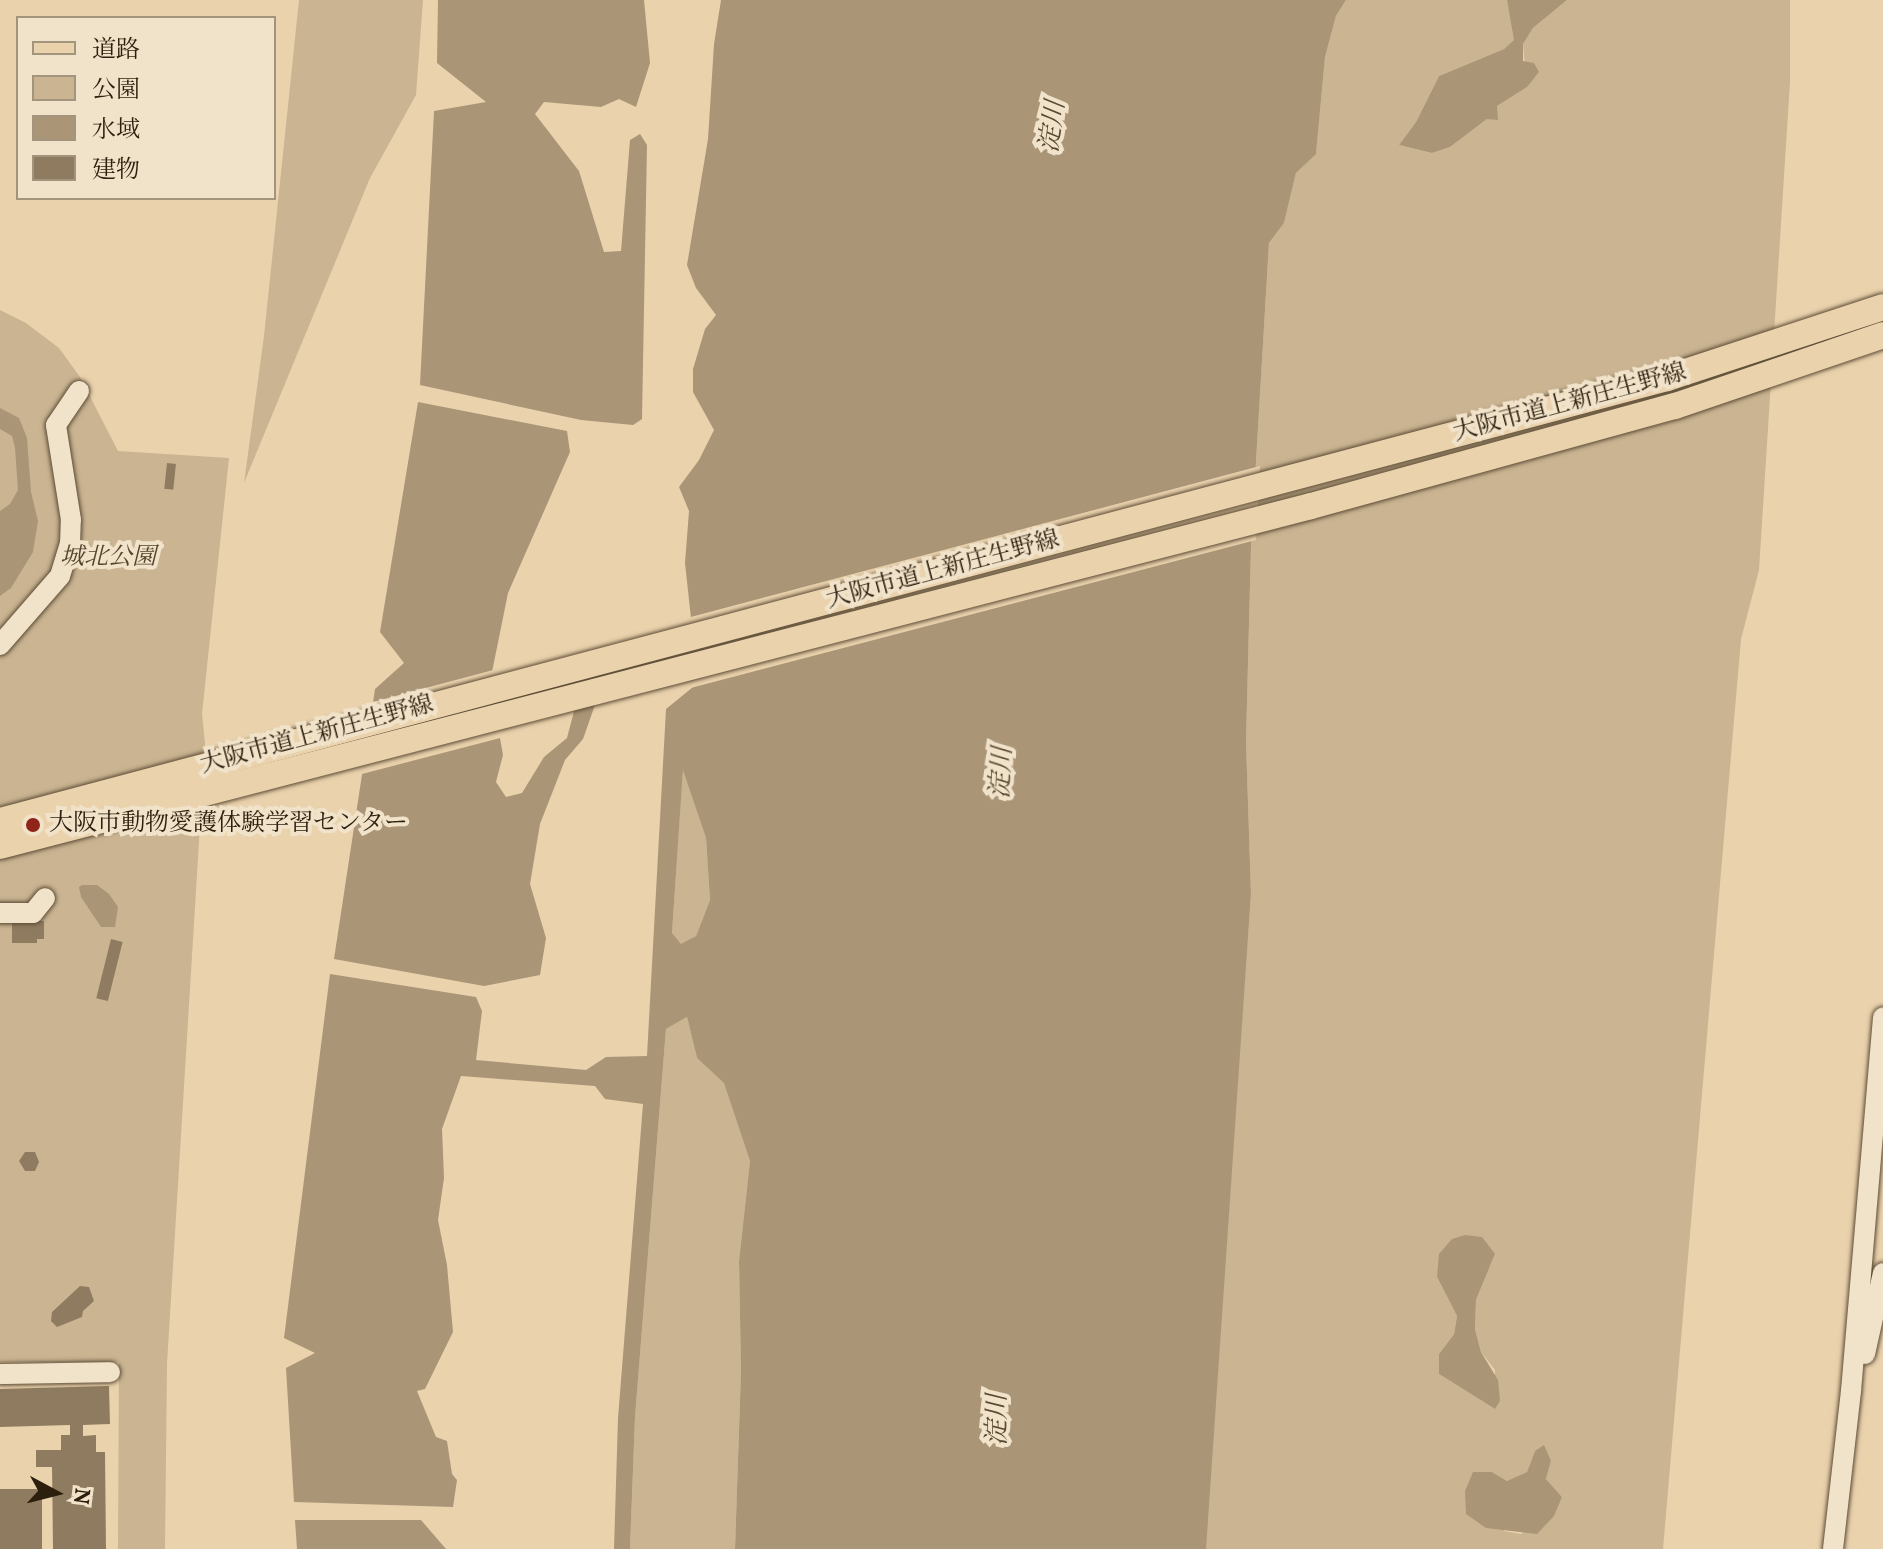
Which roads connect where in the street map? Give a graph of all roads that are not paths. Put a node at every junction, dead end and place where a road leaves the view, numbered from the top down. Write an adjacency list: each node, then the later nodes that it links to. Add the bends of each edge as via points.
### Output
1 (1883, 307): 5 (main road, 大阪市道上新庄生野線, via 1667,378)
2 (1883, 335): 6 (main road, 大阪市道上新庄生野線, via 1675,406 1311,506)
3 (79, 391): 4 (street, via 56,425 71,520 64,566 43,600)
4 (0, 645)
5 (0, 821)
6 (0, 846)
7 (45, 898): 8 (street, via 33,913)
8 (0, 913)
9 (1883, 1017): 13 (street)
10 (1883, 1273): 13 (street)
11 (110, 1372): 12 (street)
12 (0, 1374)
13 (1851, 1391): 14 (street)
14 (1833, 1549)

